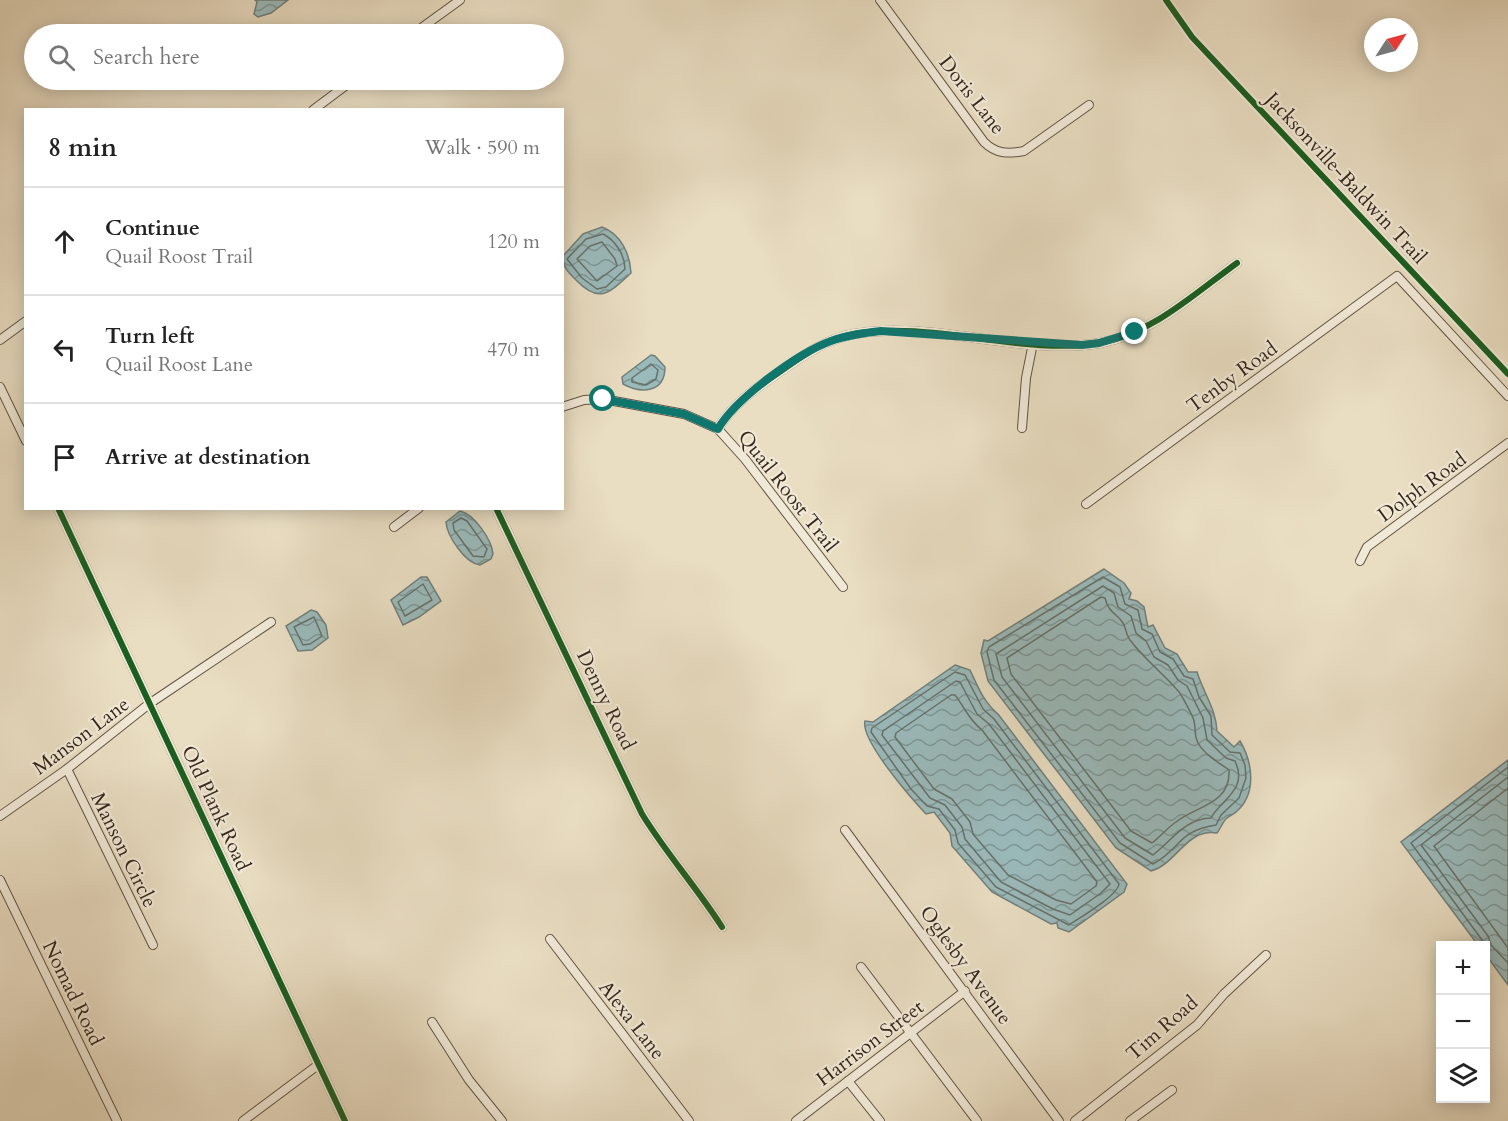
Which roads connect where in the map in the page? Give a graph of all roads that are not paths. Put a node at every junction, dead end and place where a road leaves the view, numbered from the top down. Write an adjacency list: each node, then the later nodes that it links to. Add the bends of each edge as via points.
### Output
1 (460, 0): 3 (street)
2 (880, 0): 5 (street, Doris Lane, via 984,142 995,150 1024,151)
3 (427, 24)
4 (340, 90): 6 (street)
5 (1089, 105)
6 (316, 108)
7 (1237, 263): 10 (street, via 1135,332 1082,345)
8 (24, 322): 9 (street)
9 (0, 340)
10 (1033, 343): 14 (street); 15 (street, via 881,331 852,334 812,350 770,379 731,409)
11 (0, 387): 16 (street)
12 (1508, 396): 18 (street, Tenby Road, via 1397,276)
13 (564, 406): 15 (street, Quail Roost Trail, via 603,399 684,414)
14 (1022, 428)
15 (718, 429): 24 (street, Quail Roost Trail)
16 (24, 437)
17 (1508, 443): 23 (street, Dolph Road, via 1367,547)
18 (1086, 504)
19 (59, 510): 26 (street, Old Plank Road)
20 (416, 510): 22 (street)
21 (497, 510): 31 (street, Denny Road, via 642,814)
22 (394, 527)
23 (1360, 561)
24 (843, 587)
25 (271, 622): 26 (street, Manson Lane)
26 (149, 704): 27 (street, Manson Lane); 39 (street, Old Plank Road)
27 (67, 769): 28 (street, Manson Lane); 33 (street, Manson Circle)
28 (0, 816)
29 (845, 830): 36 (street, Oglesby Avenue)
30 (0, 880): 42 (street, Nomad Road)
31 (722, 927)
32 (550, 939): 46 (street, Alexa Lane)
33 (153, 945)
34 (1266, 955): 51 (street, Tim Road, via 1197,1025)
35 (861, 967): 38 (street)
36 (965, 992): 38 (street, Harrison Street); 50 (street, Oglesby Avenue)
37 (432, 1022): 45 (street, via 469,1080)
38 (910, 1033): 40 (street, Harrison Street); 49 (street)
39 (318, 1065): 43 (street); 44 (street, Old Plank Road)
40 (848, 1081): 47 (street, Harrison Street); 48 (street)
41 (1172, 1090): 52 (street)
42 (117, 1121)
43 (243, 1121)
44 (345, 1121)
45 (502, 1121)
46 (689, 1121)
47 (796, 1121)
48 (880, 1121)
49 (977, 1121)
50 (1059, 1121)
51 (1075, 1121)
52 (1130, 1121)

